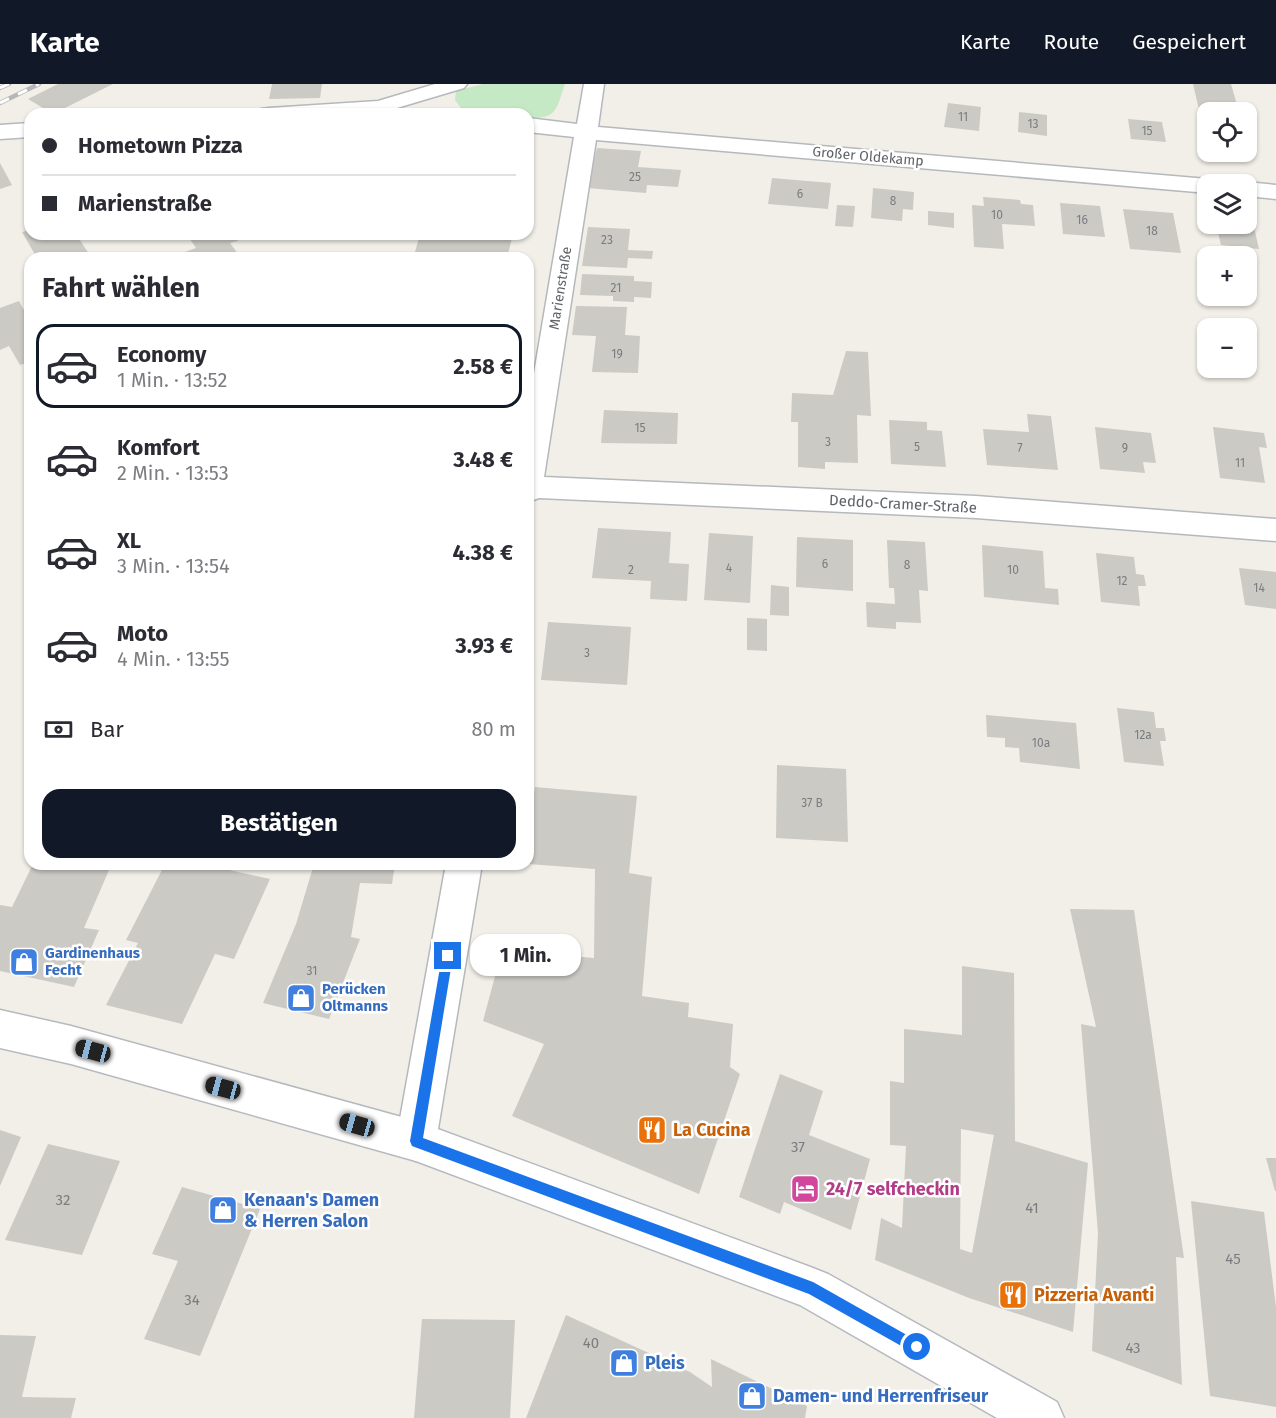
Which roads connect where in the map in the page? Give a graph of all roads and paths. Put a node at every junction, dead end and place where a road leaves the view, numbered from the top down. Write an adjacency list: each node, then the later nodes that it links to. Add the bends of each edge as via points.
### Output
1 (457, 84): 3 (street)
2 (594, 84): 9 (street, Marienstraße)
3 (380, 107): 4 (street); 5 (street)
4 (364, 108)
5 (389, 108)
6 (534, 126): 9 (street, Großer Oldekamp)
7 (24, 130): 8 (street)
8 (0, 132)
9 (585, 132): 10 (street, Großer Oldekamp); 13 (street, Marienstraße)
10 (1197, 185)
11 (1257, 190): 12 (street)
12 (1276, 192)
13 (534, 451)
14 (534, 489): 15 (street, Deddo-Cramer-Straße, via 976,507)
15 (1276, 530)
16 (463, 870): 18 (street)
17 (0, 1029): 18 (street, via 71,1045)
18 (416, 1141): 19 (street, via 813,1289)
19 (1041, 1418)

